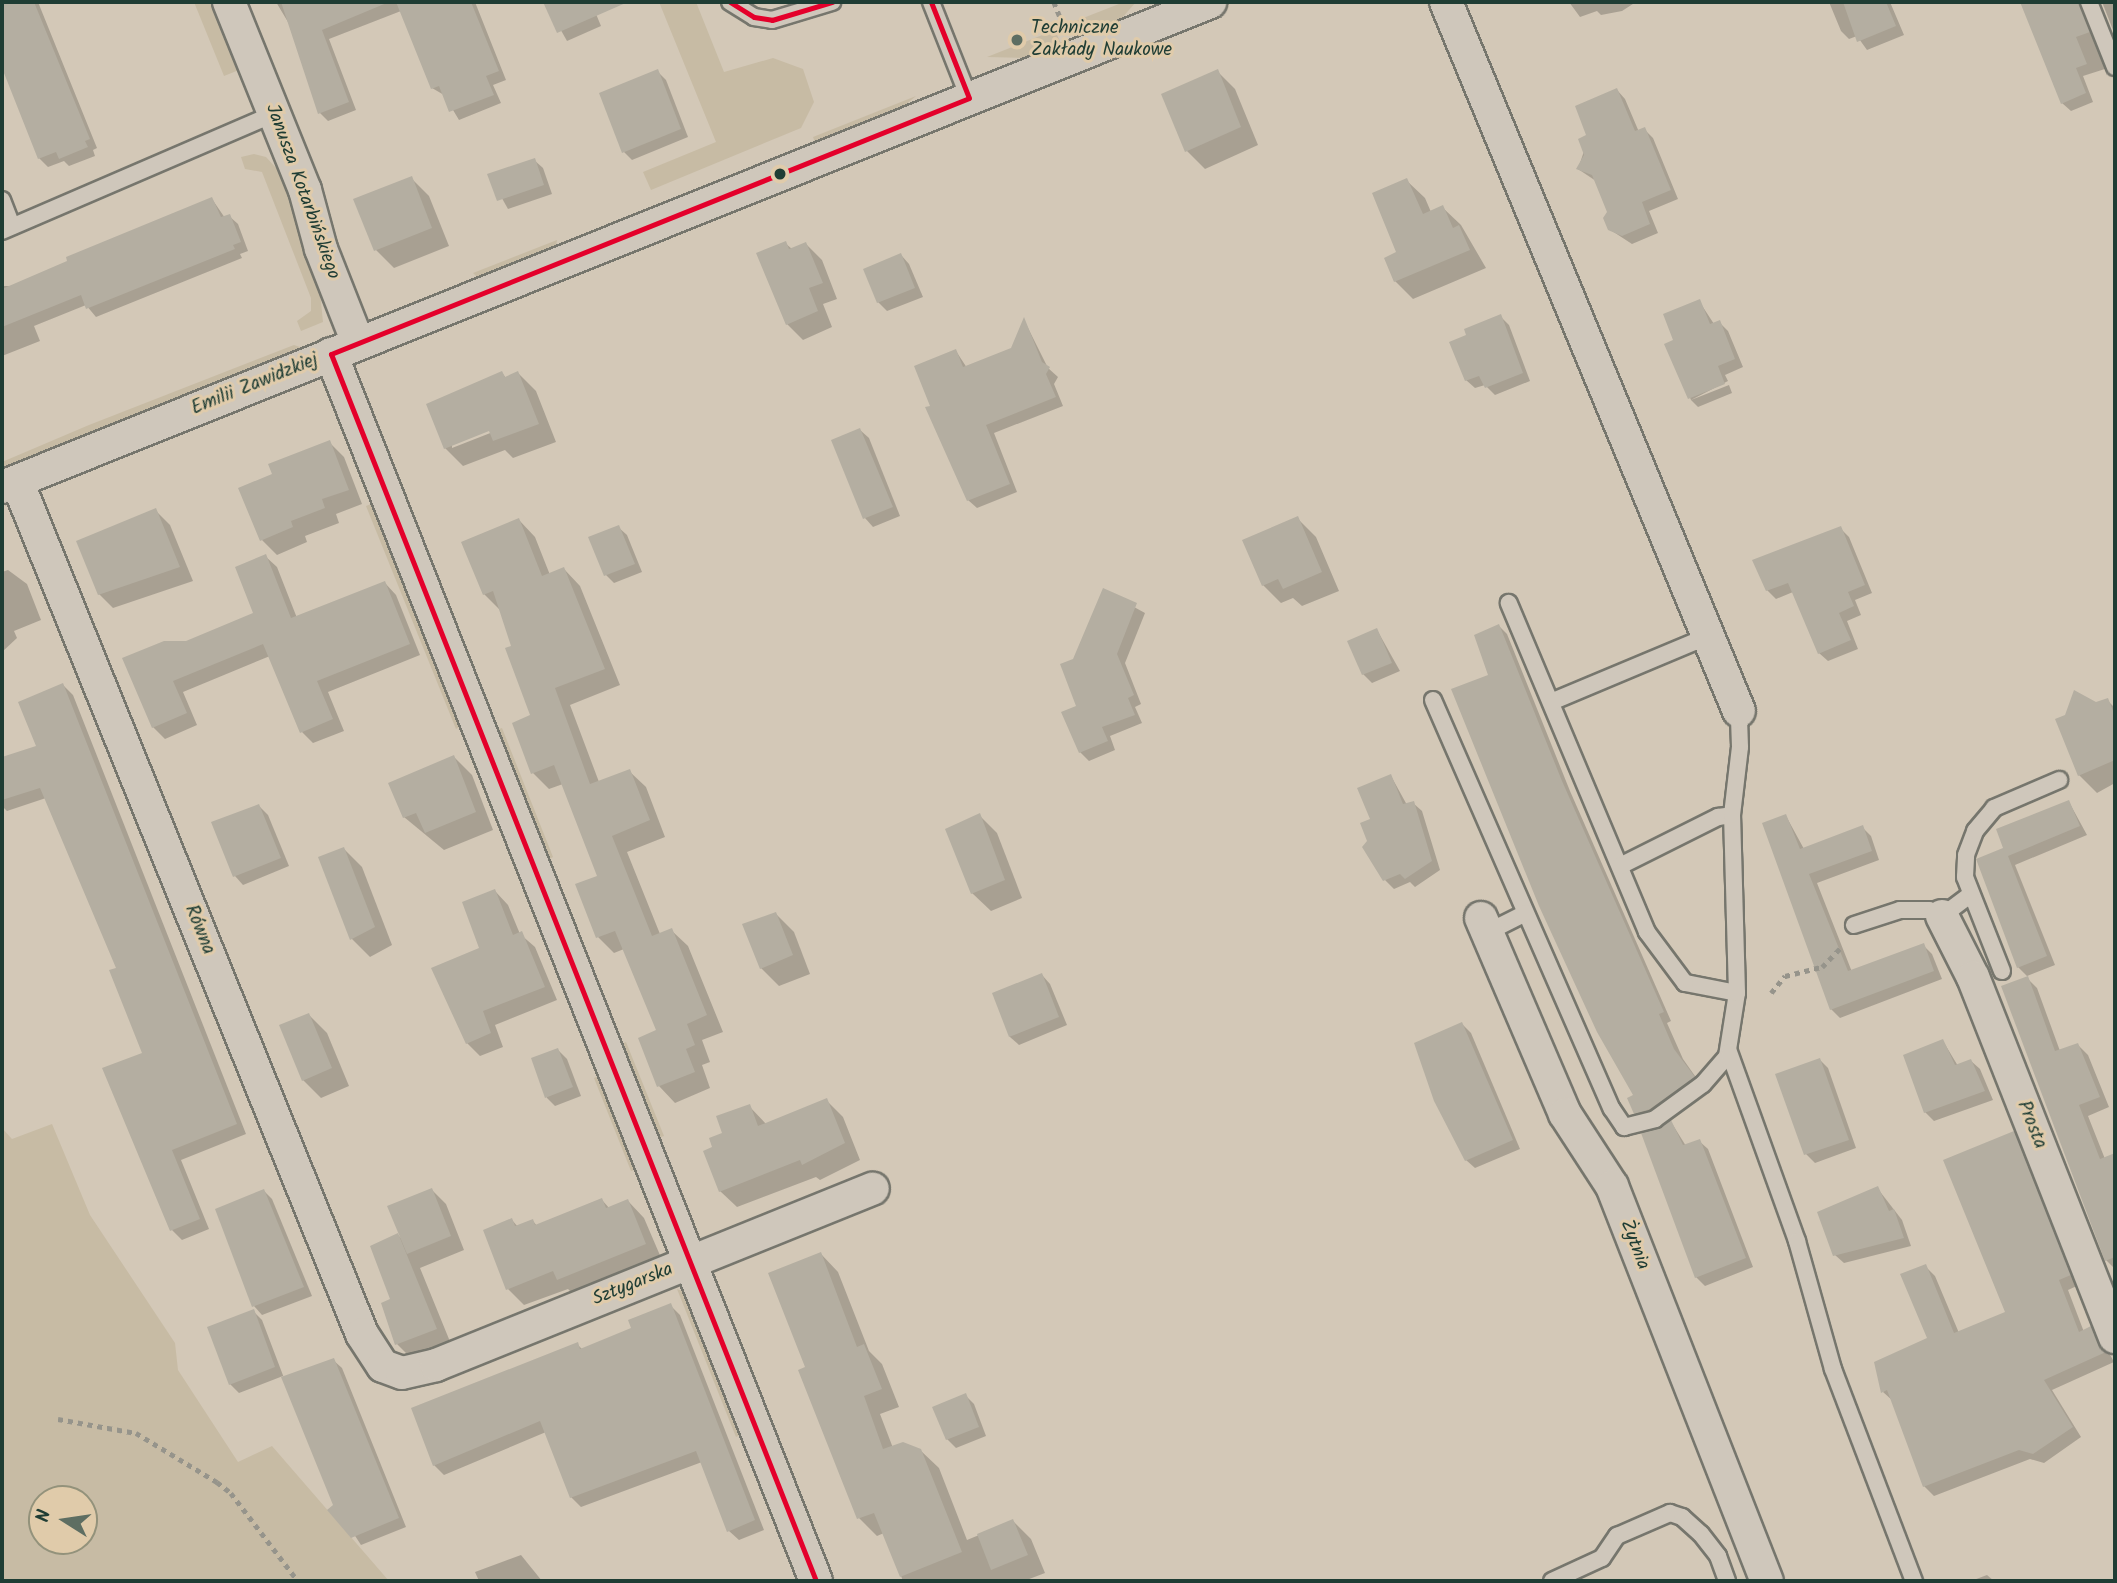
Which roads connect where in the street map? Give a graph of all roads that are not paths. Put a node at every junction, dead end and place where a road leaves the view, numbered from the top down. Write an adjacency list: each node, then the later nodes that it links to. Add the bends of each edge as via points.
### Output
1 (229, 2): 10 (street, Janusza Kotarbińskiego)
2 (730, 2): 3 (lane, via 772,20)
3 (832, 2)
4 (931, 2): 9 (lane)
5 (1210, 2): 9 (street, Emilii Zawidzkiej)
6 (1446, 2): 16 (street)
7 (2089, 2): 8 (lane)
8 (2115, 67)
9 (968, 98): 13 (street, Emilii Zawidzkiej)
10 (274, 114): 12 (lane); 13 (street, Janusza Kotarbińskiego)
11 (2, 200): 12 (lane)
12 (7, 229)
13 (344, 349): 14 (street, Emilii Zawidzkiej); 32 (street, Janusza Kotarbińskiego)
14 (10, 484): 34 (street, Równa, via 362,1334 376,1360)
15 (1508, 603): 18 (lane)
16 (1711, 635): 18 (lane); 19 (street)
17 (1433, 700): 24 (lane)
18 (1551, 702): 22 (lane)
19 (1739, 711): 21 (lane, via 1740,747)
20 (2059, 780): 23 (lane, via 2009,800 1986,816 1966,855 1965,877)
21 (1731, 815): 22 (lane, via 1718,817); 29 (lane)
22 (1620, 866): 29 (lane, via 1647,932 1677,977 1696,988)
23 (1971, 894): 25 (lane); 28 (lane)
24 (1526, 913): 26 (lane); 30 (lane, via 1612,1109 1624,1126 1655,1119 1717,1071)
25 (1941, 916): 27 (lane, via 1929,910 1900,910); 33 (street, Prosta, via 1973,976)
26 (1485, 925): 38 (street, Żytnia, via 1565,1114 1612,1186)
27 (1854, 925)
28 (2002, 971)
29 (1737, 993): 30 (lane)
30 (1729, 1052): 39 (lane, via 1797,1241 1833,1368)
31 (873, 1188): 32 (street, Sztygarska)
32 (689, 1261): 34 (street, Sztygarska, via 436,1365 402,1373); 35 (street, Janusza Kotarbińskiego)
33 (2115, 1337)
34 (391, 1370)
35 (817, 1581)
36 (1552, 1581): 37 (lane, via 1602,1558 1617,1536 1670,1513 1701,1534 1718,1556)
37 (1727, 1581)
38 (1767, 1581)
39 (1914, 1581)

